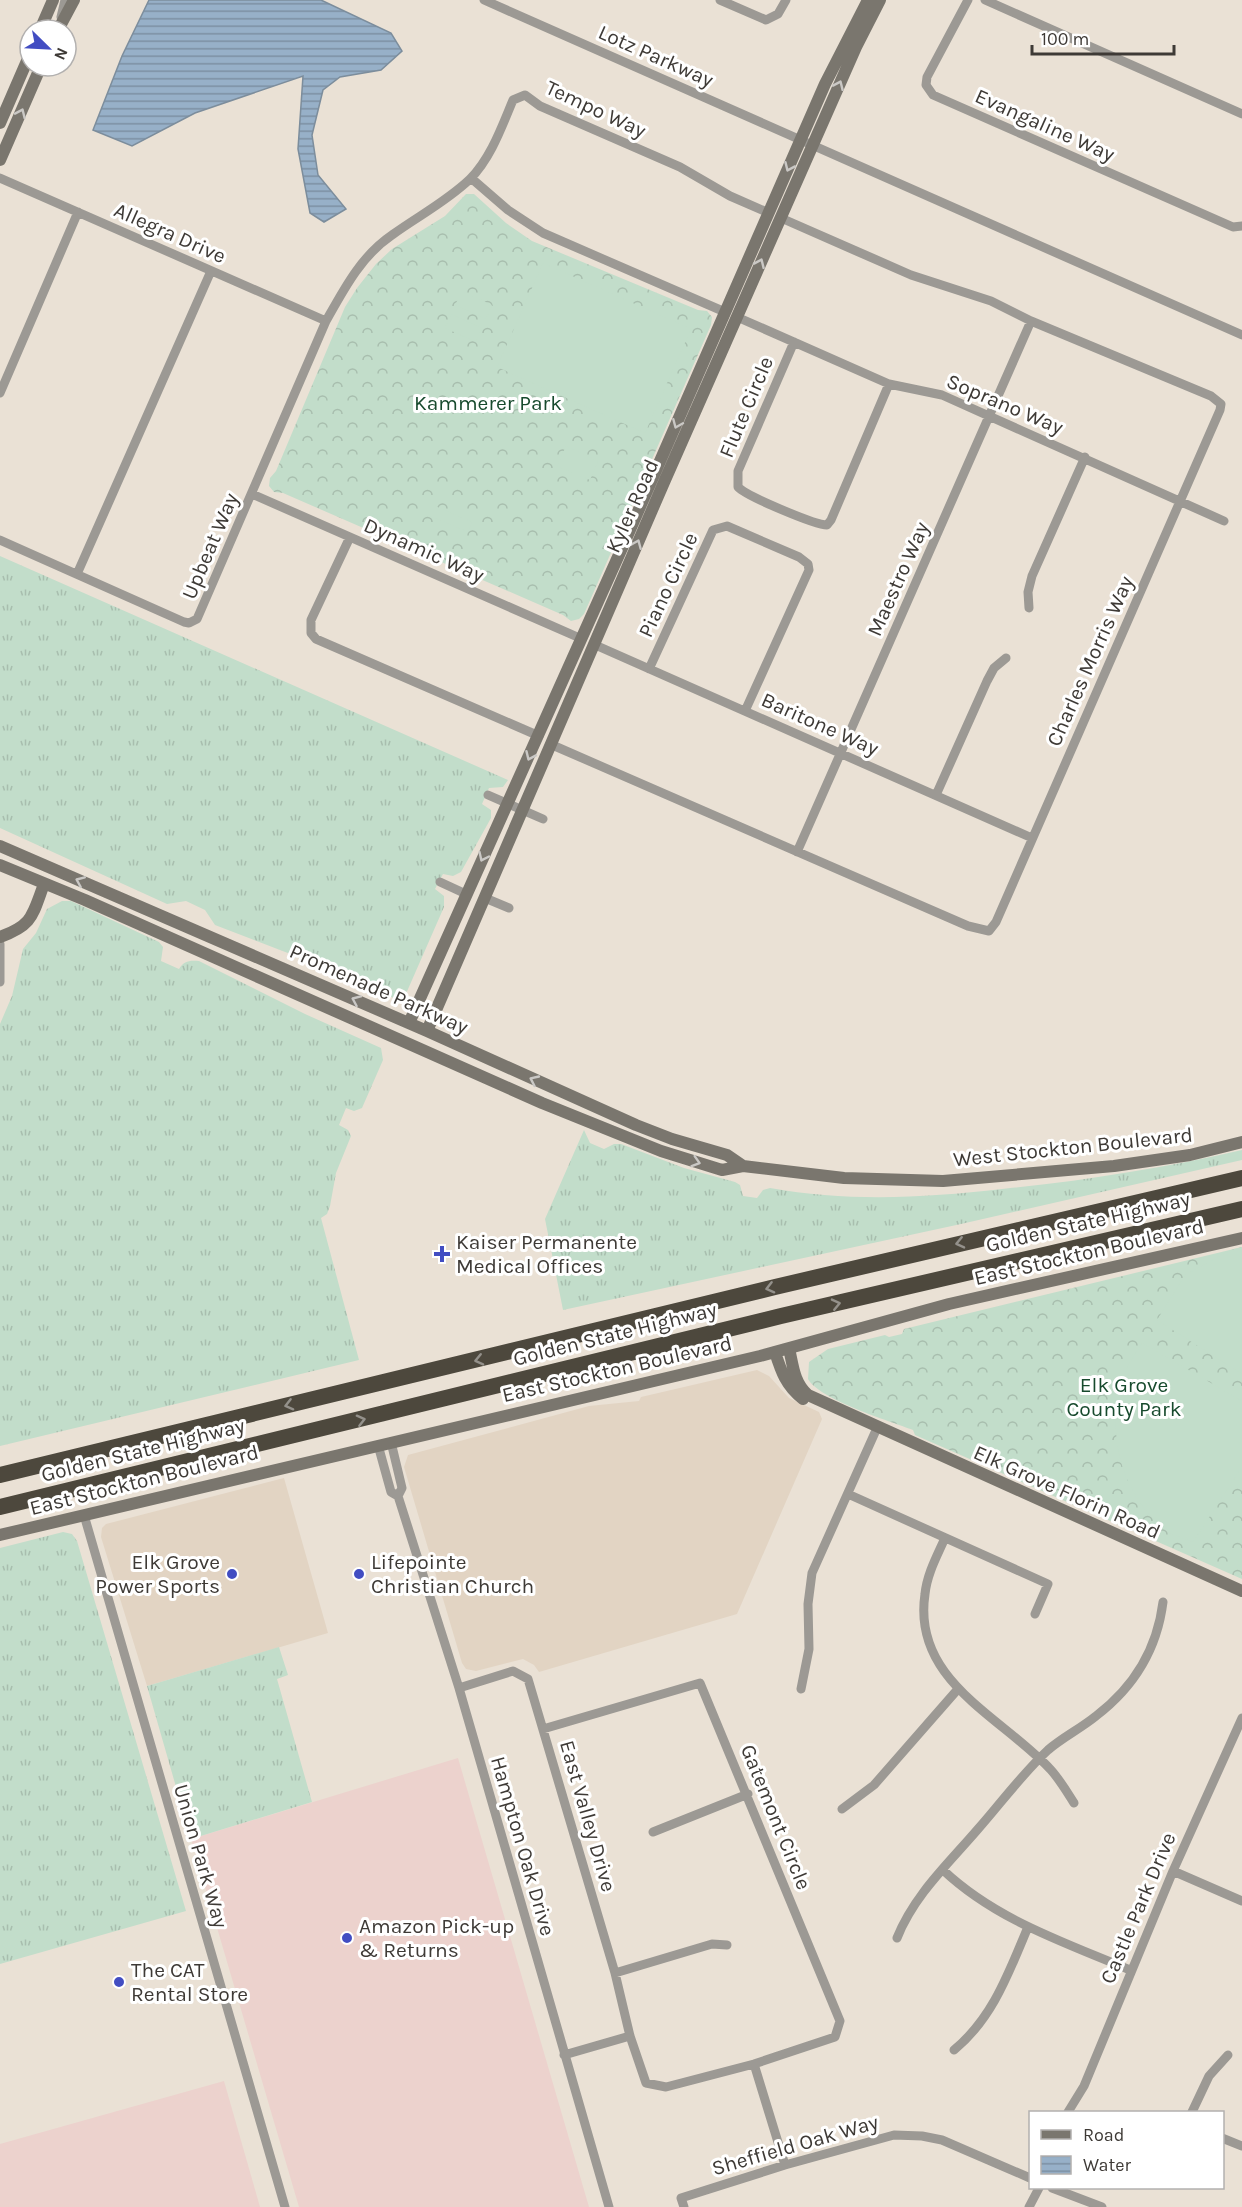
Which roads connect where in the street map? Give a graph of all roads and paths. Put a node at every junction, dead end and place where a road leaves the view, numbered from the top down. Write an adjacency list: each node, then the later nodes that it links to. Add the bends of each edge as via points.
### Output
1 (53, 0): 11 (main road)
2 (65, 0): 12 (street)
3 (74, 0): 13 (main road)
4 (484, 0): 18 (street, Lotz Parkway)
5 (720, 0): 6 (street, via 766,20 778,14)
6 (786, 0)
7 (868, 0): 18 (main road, Kyler Road)
8 (880, 0): 19 (main road, Kyler Road, one-way to 8)
9 (968, 0): 25 (street, Evangaline Way, via 927,77 926,85 933,95 1233,227)
10 (985, 0): 16 (street)
11 (45, 18)
12 (60, 18)
13 (64, 18)
14 (20, 78): 17 (main road)
15 (36, 78): 20 (main road, one-way to 15)
16 (1242, 114)
17 (0, 123)
18 (801, 140): 19 (street, Lotz Parkway); 24 (main road, Kyler Road, one-way to 24)
19 (813, 145): 24 (main road, Kyler Road); 30 (street, Lotz Parkway)
20 (0, 160)
21 (0, 178): 23 (street, Allegra Drive)
22 (471, 178): 24 (street, Tempo Way, via 495,142 513,100 525,95 540,106 680,167 730,196); 27 (street, Soprano Way, via 507,210 543,233); 28 (street, Tempo Way, via 370,254 352,274)
23 (78, 212): 26 (street, Allegra Drive); 33 (street)
24 (775, 215): 27 (main road, Kyler Road, one-way to 24); 27 (main road, Kyler Road, via 746,265); 29 (street, Charles Morris Way, via 911,275 991,301)
25 (1242, 226)
26 (211, 271): 28 (street, Allegra Drive); 41 (street)
27 (731, 314): 31 (street, Soprano Way); 43 (main road, Kyler Road, one-way to 27, via 694,416); 43 (main road, Kyler Road, one-way to 43, via 622,548 616,576)
28 (326, 321): 36 (street, Upbeat Way)
29 (1031, 321): 34 (street, Maestro Way); 37 (street, Charles Morris Way, via 1221,404)
30 (1242, 335)
31 (794, 342): 32 (street, Soprano Way); 32 (street, Flute Circle, via 738,471 738,488 747,494 826,525)
32 (889, 384): 34 (street, Soprano Way, via 942,395)
33 (0, 393)
34 (990, 416): 35 (street, Soprano Way); 49 (street, Maestro Way)
35 (1085, 457): 37 (street, Soprano Way); 42 (street, via 1032,576)
36 (252, 495): 39 (street, Dynamic Way); 41 (street, Upbeat Way, via 194,622 184,622)
37 (1179, 501): 38 (street, Soprano Way); 55 (street, Charles Morris Way)
38 (1224, 521)
39 (350, 537): 43 (street, Dynamic Way); 47 (street, via 311,621 311,633 316,639)
40 (0, 540): 41 (street, Upbeat Way)
41 (77, 574)
42 (1029, 608)
43 (588, 642): 45 (street, Baritone Way); 47 (main road, Kyler Road); 48 (main road, Kyler Road)
44 (1006, 657): 51 (street, via 987,681)
45 (649, 669): 46 (street, Baritone Way); 46 (street, Piano Circle, via 713,530 727,526 805,559 809,570)
46 (745, 711): 49 (street, Baritone Way)
47 (539, 736): 52 (main road, Kyler Road, one-way to 52)
48 (551, 741): 53 (main road, Kyler Road); 57 (street, Charles Morris Way)
49 (841, 753): 51 (street, Baritone Way); 57 (street, Maestro Way)
50 (488, 795): 52 (street)
51 (936, 795): 55 (street, Baritone Way)
52 (508, 804): 53 (street); 61 (main road, Kyler Road, one-way to 61)
53 (522, 810): 54 (street); 62 (main road, Kyler Road)
54 (543, 819)
55 (1032, 838): 57 (street, Charles Morris Way, via 989,932)
56 (0, 846): 65 (main road, Promenade Parkway, one-way to 56)
57 (797, 852)
58 (0, 865): 60 (main road, Promenade Parkway)
59 (440, 882): 61 (street)
60 (44, 884): 63 (main road, Promenade Parkway); 66 (main road, via 22,929)
61 (466, 894): 71 (main road, via 473,906 451,958); 72 (main road, Kyler Road)
62 (485, 898): 64 (street); 71 (main road, Kyler Road)
63 (85, 900): 65 (main road, via 107,904 171,931 178,932); 67 (main road, Promenade Parkway)
64 (509, 909)
65 (184, 926): 69 (main road, Promenade Parkway)
66 (0, 937)
67 (180, 942): 69 (main road, via 193,941 255,968); 74 (main road, Promenade Parkway)
68 (0, 944): 70 (street)
69 (276, 965): 72 (main road, Promenade Parkway, one-way to 69)
70 (0, 982)
71 (447, 985): 73 (main road, Kyler Road)
72 (409, 1023): 73 (main road, Promenade Parkway)
73 (428, 1031): 75 (main road, Promenade Parkway, one-way to 73)
74 (542, 1103): 75 (main road, via 549,1099 596,1116); 76 (main road, Promenade Parkway)
75 (609, 1112): 77 (main road, Promenade Parkway)
76 (606, 1130): 77 (main road, via 620,1127 665,1143); 79 (main road, Promenade Parkway, one-way to 79, via 711,1167 723,1170)
77 (672, 1139): 79 (main road, Promenade Parkway, via 727,1155)
78 (1242, 1142): 81 (main road, West Stockton Boulevard, via 1190,1155 1114,1166)
79 (743, 1166): 81 (main road, Promenade Parkway, via 844,1178)
80 (1242, 1178): 89 (highway, Golden State Highway, one-way to 89)
81 (943, 1181)
82 (1242, 1209): 92 (highway, Golden State Highway, one-way to 82, via 781,1316)
83 (1242, 1238): 84 (main road, East Stockton Boulevard, via 949,1304)
84 (789, 1348): 85 (main road, East Stockton Boulevard); 86 (main road, Elk Grove Florin Road, via 800,1388)
85 (775, 1352): 86 (main road, Elk Grove Florin Road, via 782,1374 803,1400); 87 (main road, East Stockton Boulevard)
86 (877, 1428): 90 (street); 96 (main road, Elk Grove Florin Road)
87 (391, 1442): 88 (main road, East Stockton Boulevard); 91 (street, Hampton Oak Drive, via 402,1488)
88 (378, 1445): 91 (street, Hampton Oak Drive, via 391,1492); 93 (main road, East Stockton Boulevard)
89 (0, 1475)
90 (848, 1494): 95 (street); 100 (street, via 810,1583 809,1649)
91 (398, 1496): 99 (street, Hampton Oak Drive)
92 (0, 1507)
93 (84, 1515): 94 (main road, East Stockton Boulevard); 130 (street, Union Park Way)
94 (0, 1535)
95 (945, 1538): 98 (street, via 1048,1584); 101 (street, via 927,1582 924,1617 936,1661)
96 (1242, 1591)
97 (1163, 1602): 104 (street, via 1150,1654 1133,1680 1094,1718 1063,1737)
98 (1035, 1614)
99 (459, 1688): 103 (street, East Valley Drive, via 513,1671 528,1679); 119 (street, Hampton Oak Drive)
100 (801, 1689)
101 (958, 1689): 104 (street); 107 (street, via 866,1793)
102 (1242, 1718): 110 (street, Castle Park Drive)
103 (543, 1729): 105 (street, Gatemont Circle, via 700,1683); 116 (street, East Valley Drive)
104 (1039, 1759): 106 (street, via 1051,1769); 109 (street)
105 (748, 1794): 108 (street); 121 (street, Gatemont Circle, via 840,2021 835,2037)
106 (1074, 1803)
107 (842, 1809)
108 (653, 1832)
109 (943, 1870): 112 (street, via 976,1898); 113 (street, via 912,1906)
110 (1173, 1871): 111 (street); 115 (street, Castle Park Drive)
111 (1242, 1901)
112 (1029, 1927): 115 (street); 118 (street, via 991,2009)
113 (897, 1938)
114 (727, 1945): 116 (street, via 712,1944)
115 (1130, 1970): 122 (street, Castle Park Drive, via 1084,2085)
116 (615, 1973): 117 (street, East Valley Drive)
117 (630, 2036): 119 (street); 121 (street, East Valley Drive, via 646,2083 666,2087)
118 (954, 2050)
119 (564, 2055): 131 (street, Hampton Oak Drive)
120 (1228, 2055): 123 (street, via 1209,2076)
121 (754, 2064): 126 (street)
122 (1069, 2111)
123 (1192, 2111)
124 (1224, 2139): 125 (street)
125 (1242, 2146)
126 (784, 2165): 127 (street, Sheffield Oak Way, via 879,2137 906,2134 960,2146); 132 (street, Sheffield Oak Way, via 681,2198)
127 (1029, 2178)
128 (1038, 2189): 133 (street)
129 (1057, 2189): 134 (street)
130 (285, 2207)
131 (609, 2207)
132 (684, 2207)
133 (1029, 2207)
134 (1102, 2207)

